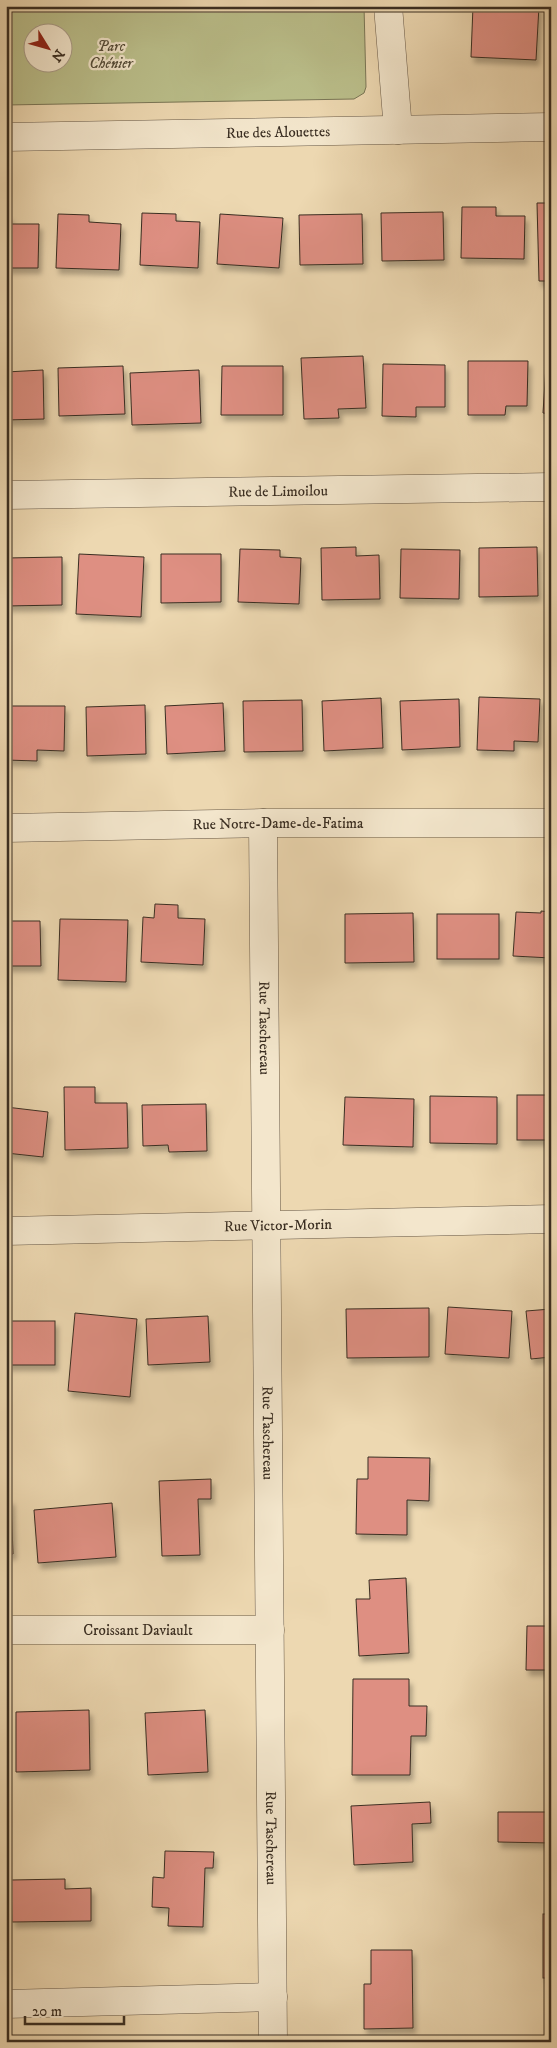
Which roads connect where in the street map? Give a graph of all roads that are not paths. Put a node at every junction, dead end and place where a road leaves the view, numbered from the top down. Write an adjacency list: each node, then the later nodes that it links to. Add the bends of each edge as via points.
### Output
1 (388, 6): 3 (street)
2 (551, 127): 3 (street, Rue des Alouettes)
3 (398, 130): 4 (street, Rue des Alouettes)
4 (6, 137)
5 (551, 487): 6 (street, Rue de Limoilou)
6 (6, 495)
7 (263, 823): 8 (street, Rue Notre-Dame-de-Fatima); 9 (street, Rue Notre-Dame-de-Fatima); 11 (street, Rue Taschereau)
8 (551, 823)
9 (6, 828)
10 (551, 1219): 11 (street, Rue Victor-Morin)
11 (266, 1224): 12 (street, Rue Victor-Morin); 14 (street, Rue Taschereau)
12 (6, 1230)
13 (6, 1630): 14 (street, Croissant Daviault)
14 (270, 1630): 15 (street, Rue Taschereau)
15 (273, 1997): 16 (street); 17 (street, Rue Taschereau)
16 (6, 2004)
17 (273, 2042)

